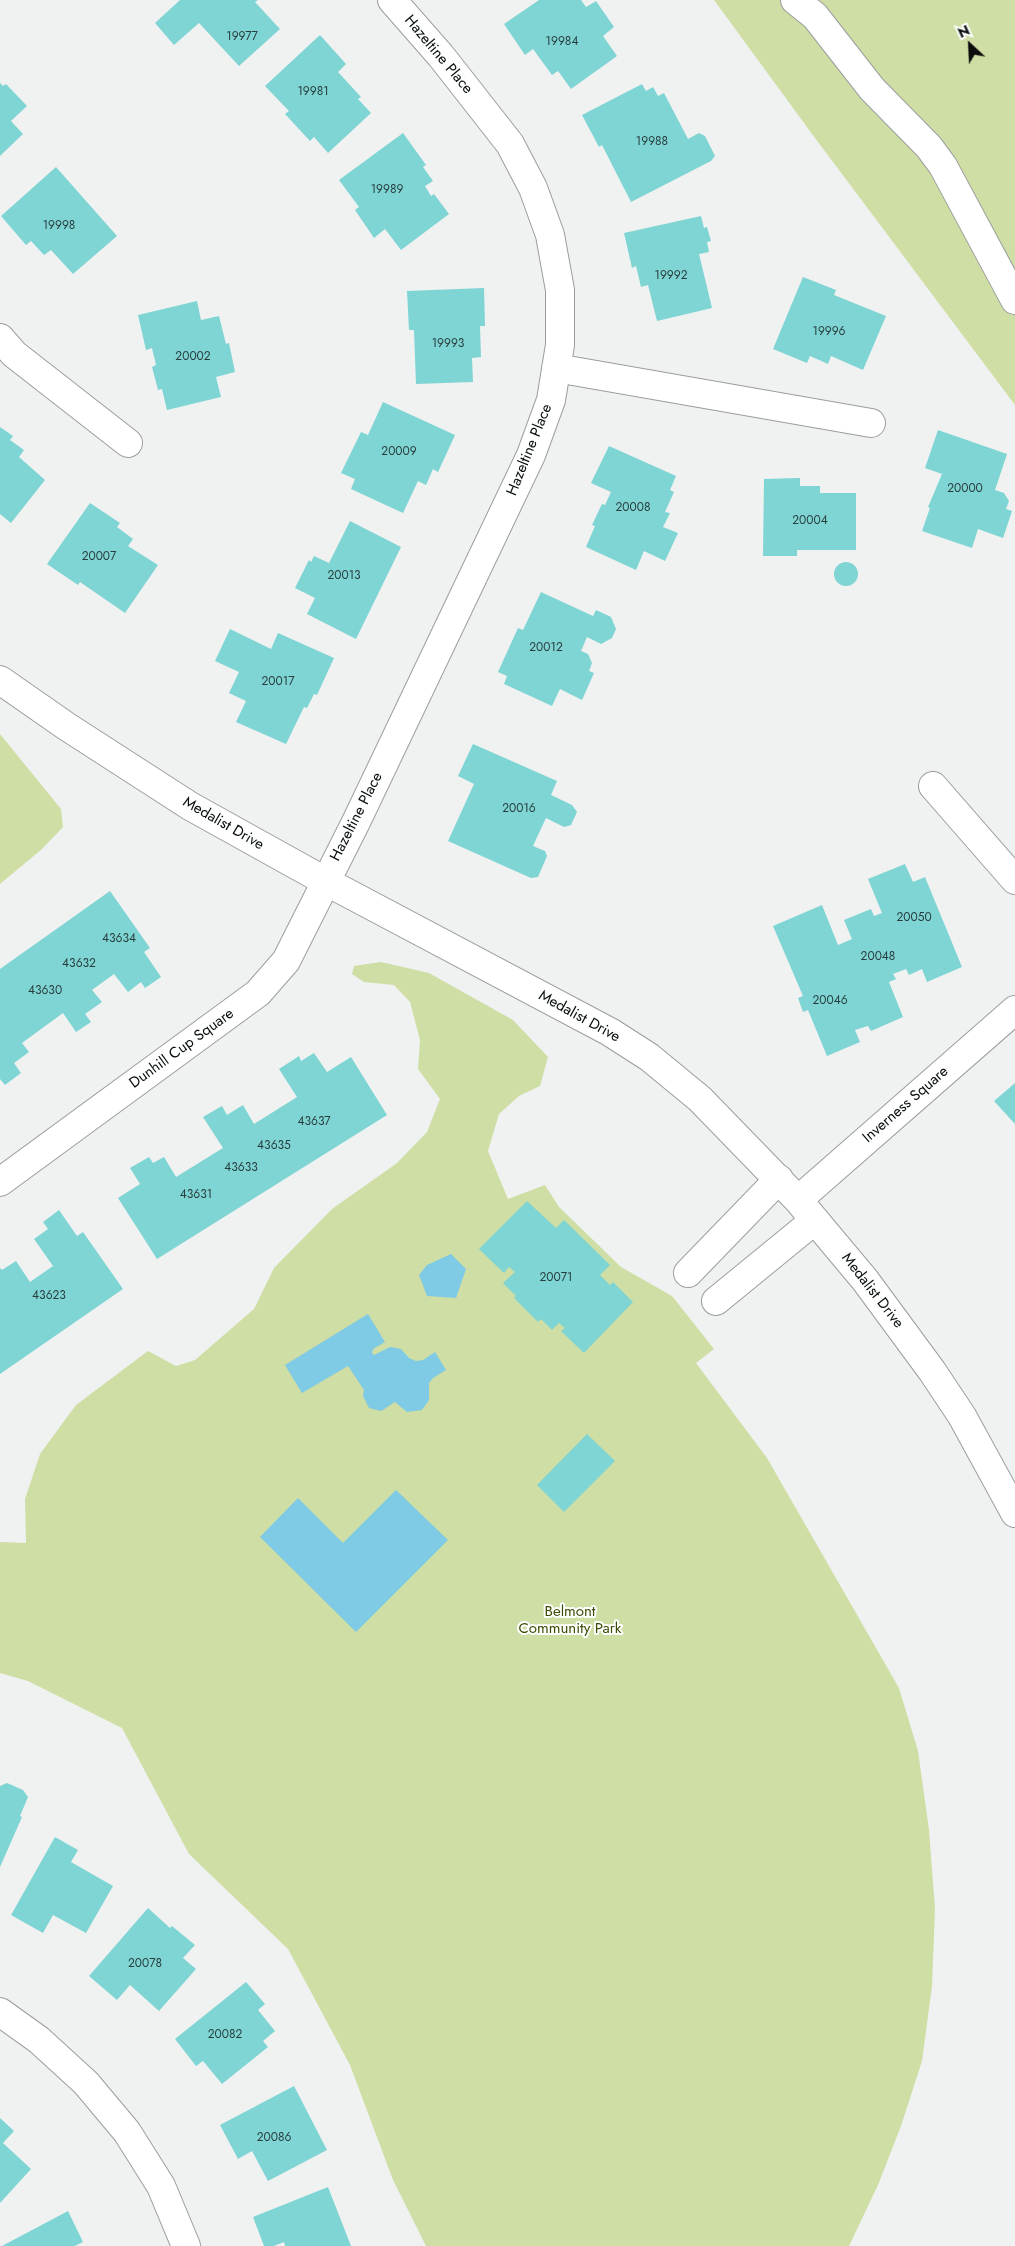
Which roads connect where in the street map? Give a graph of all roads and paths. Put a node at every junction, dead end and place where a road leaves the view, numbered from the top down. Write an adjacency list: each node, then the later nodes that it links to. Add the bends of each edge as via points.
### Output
1 (392, 0): 5 (street, Hazeltine Place, via 510,144 533,188 550,235 560,290 560,346)
2 (795, 0): 3 (street, via 814,16 872,89 929,146)
3 (1015, 300)
4 (0, 338): 7 (street, via 14,354)
5 (556, 368): 6 (street); 11 (street, Hazeltine Place, via 551,400 531,455 356,822)
6 (871, 423)
7 (128, 443)
8 (0, 680): 11 (street, Medalist Drive, via 190,806)
9 (933, 786): 10 (street)
10 (1015, 880)
11 (324, 881): 13 (street, Medalist Drive, via 610,1032 649,1057 700,1099); 14 (street, Dunhill Cup Square, via 286,961 258,993)
12 (1015, 1010): 15 (street, Inverness Square)
13 (779, 1179): 15 (street, Medalist Drive); 16 (street)
14 (0, 1182)
15 (807, 1210): 17 (street, Inverness Square); 18 (street, Medalist Drive, via 865,1280 932,1371 962,1416)
16 (688, 1273)
17 (716, 1301)
18 (1015, 1513)
19 (0, 2012): 20 (street, via 39,2040 86,2083 127,2132 161,2186)
20 (186, 2246)

